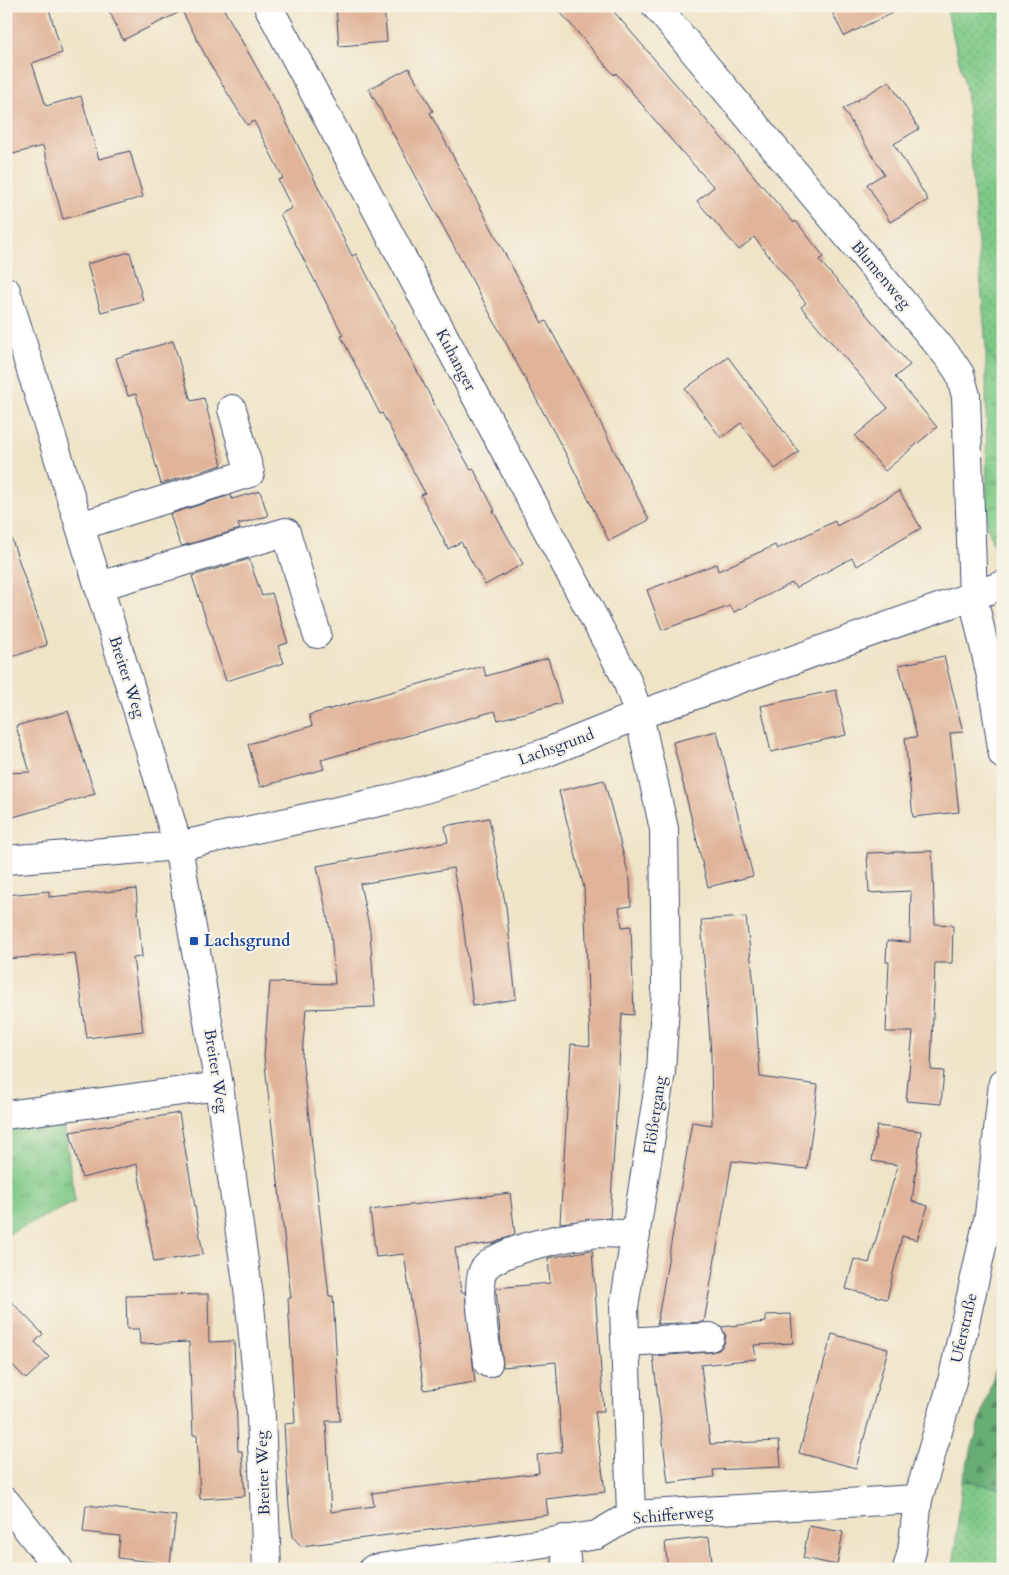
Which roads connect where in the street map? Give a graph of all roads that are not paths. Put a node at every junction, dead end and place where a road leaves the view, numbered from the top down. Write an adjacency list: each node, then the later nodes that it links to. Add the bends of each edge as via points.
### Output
1 (268, 6): 10 (street, Kuhanger, via 626,678)
2 (656, 6): 8 (street, Blumenweg, via 960,374 966,396)
3 (6, 291): 5 (street, Breiter Weg)
4 (232, 409): 5 (street, via 250,473)
5 (80, 526): 7 (street, Breiter Weg)
6 (1003, 585): 8 (street)
7 (99, 586): 9 (street, via 286,532); 12 (street, Breiter Weg)
8 (972, 597): 10 (street, Lachsgrund); 11 (street, via 992,681)
9 (317, 634)
10 (639, 715): 12 (street, Lachsgrund, via 545,753 388,800); 17 (street, Flößergang, via 664,829 666,988 661,1072)
11 (1003, 755)
12 (178, 846): 13 (street, Lachsgrund); 15 (street, Breiter Weg)
13 (6, 860)
14 (1003, 1083): 21 (street, Uferstraße, via 989,1214 950,1390)
15 (219, 1086): 16 (street); 26 (street, Breiter Weg, via 249,1296 262,1417)
16 (6, 1115)
17 (636, 1235): 19 (street, Flößergang, via 624,1307); 20 (street, via 601,1234 548,1241 492,1262 483,1271 480,1286)
18 (710, 1338): 19 (street)
19 (626, 1342): 23 (street, Flößergang)
20 (488, 1363)
21 (918, 1499): 23 (street, Schifferweg); 29 (street, Uferstraße)
22 (6, 1502): 25 (street)
23 (631, 1516): 24 (street, Schifferweg, via 597,1535)
24 (564, 1540): 27 (street, Schifferweg); 28 (street)
25 (59, 1569)
26 (267, 1569)
27 (373, 1569)
28 (567, 1569)
29 (908, 1569)

